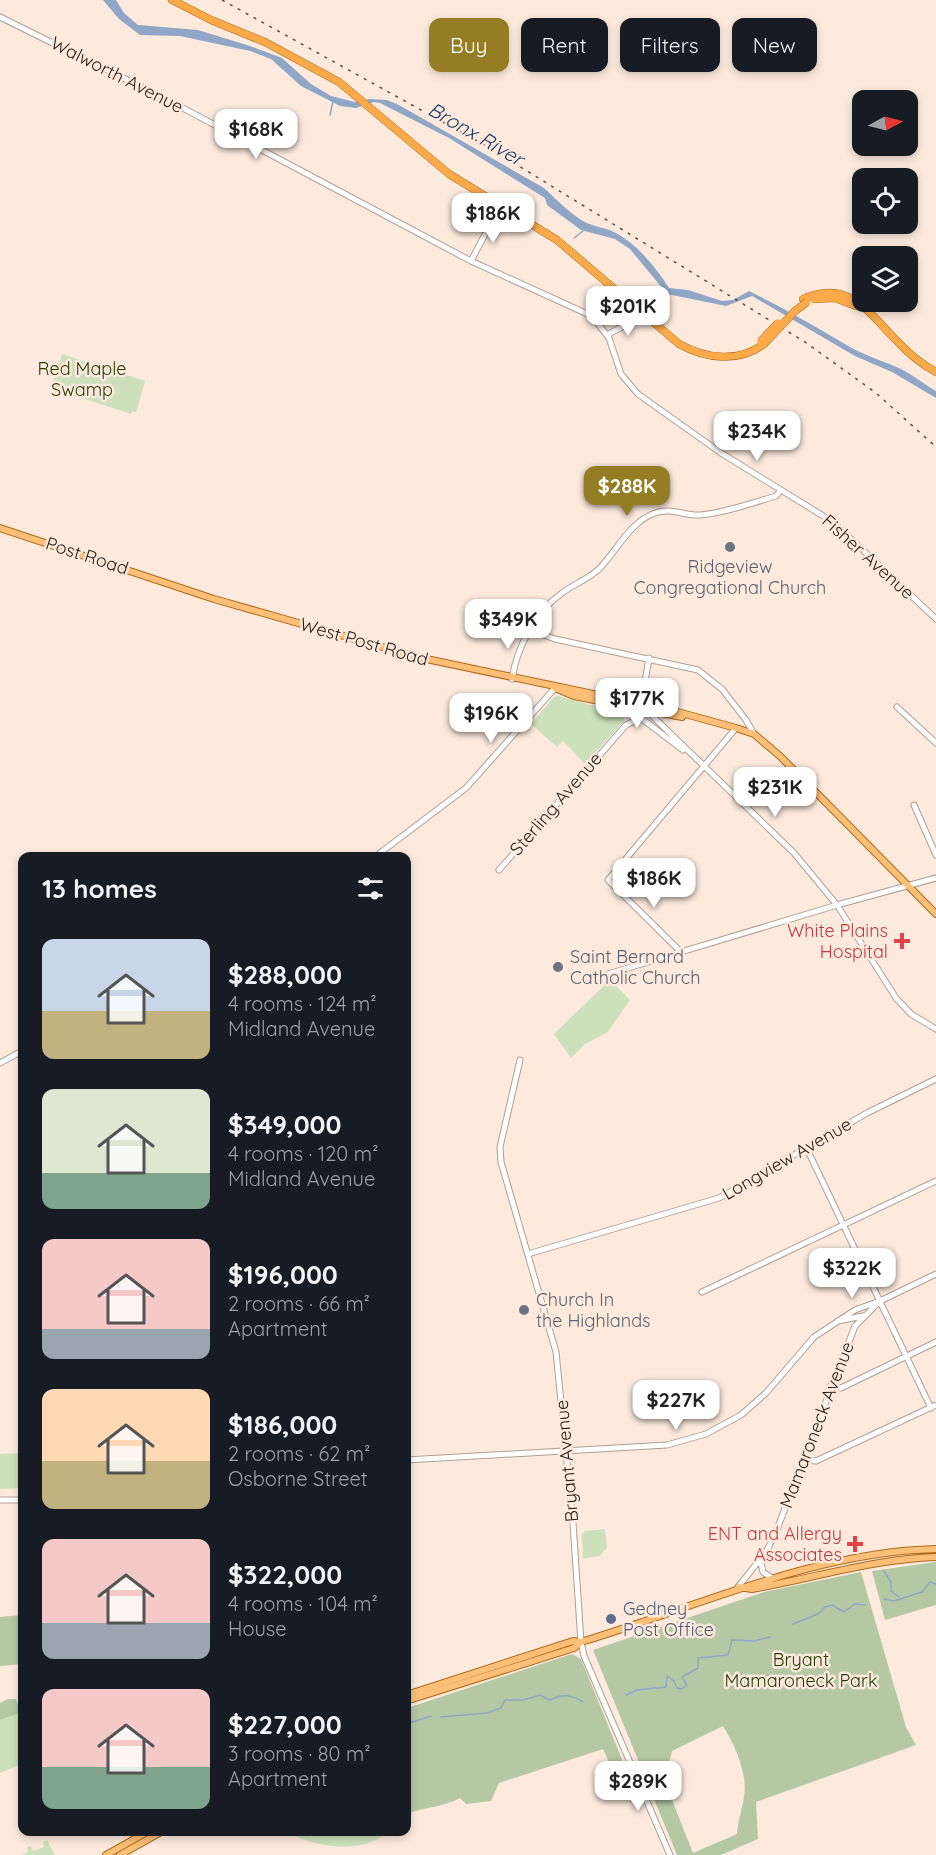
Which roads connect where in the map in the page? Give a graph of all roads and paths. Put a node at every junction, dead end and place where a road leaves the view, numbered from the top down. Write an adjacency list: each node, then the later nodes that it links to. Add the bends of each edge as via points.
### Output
1 (172, 0): 4 (highway, via 292,55)
2 (182, 0): 4 (highway, via 339,76)
3 (0, 17): 6 (street, Walworth Avenue, via 164,98)
4 (365, 102): 5 (highway, via 448,168)
5 (502, 202): 6 (street); 8 (highway, via 553,236); 10 (highway, via 563,238 685,342 704,350 728,352)
6 (471, 261): 9 (street, Walworth Avenue, via 589,314)
7 (805, 301): 10 (highway, bridge); 11 (highway, via 827,292 852,298 905,350); 13 (highway, via 829,297 852,304 900,351)
8 (640, 311): 9 (street); 10 (highway, via 676,342 702,354 738,356)
9 (607, 335): 12 (street, Walworth Avenue)
10 (763, 342)
11 (936, 372)
12 (621, 374): 14 (street, Fisher Avenue, via 638,394 684,428)
13 (936, 378)
14 (781, 490): 17 (street, Fisher Avenue, via 842,528); 18 (street, via 776,496 706,514 670,510 649,516 597,571 547,605)
15 (0, 528): 16 (main road, Post Road)
16 (174, 585): 20 (main road, West Post Road, via 417,657)
17 (936, 619)
18 (530, 630): 19 (street, via 555,639); 20 (street)
19 (649, 658): 23 (street); 31 (street, via 693,668 708,676)
20 (512, 679): 21 (main road, West Post Road)
21 (555, 688): 22 (main road, West Post Road); 23 (main road, West Post Road); 36 (street, via 466,788)
22 (603, 702): 25 (street); 26 (main road, West Post Road)
23 (641, 705): 26 (street); 28 (main road, West Post Road)
24 (897, 707): 32 (street)
25 (625, 710): 27 (street); 29 (street)
26 (648, 711): 28 (main road, West Post Road); 33 (street)
27 (641, 718): 29 (street, Sterling Avenue); 33 (street)
28 (692, 718): 30 (main road, West Post Road)
29 (626, 725): 38 (street, Sterling Avenue)
30 (736, 728): 31 (main road, West Post Road); 34 (street)
31 (754, 734): 40 (main road, West Post Road)
32 (936, 743)
33 (687, 752): 34 (street)
34 (704, 767): 41 (street, via 801,860); 43 (street, via 608,880)
35 (914, 805): 37 (street)
36 (381, 852)
37 (936, 855)
38 (499, 870)
39 (936, 878): 40 (street)
40 (907, 886): 41 (street); 42 (main road, West Post Road)
41 (837, 905): 43 (street); 45 (street, via 896,998 911,1014)
42 (936, 914)
43 (680, 951): 44 (street)
44 (608, 974)
45 (936, 1029)
46 (18, 1053): 48 (street)
47 (520, 1060): 53 (street, Bryant Avenue, via 500,1147)
48 (0, 1063)
49 (936, 1079): 50 (street, Longview Avenue, via 867,1113)
50 (807, 1149): 52 (street); 53 (street, Longview Avenue, via 719,1198)
51 (936, 1181): 52 (street)
52 (843, 1224): 55 (street); 56 (street)
53 (528, 1254): 63 (street, Bryant Avenue, via 556,1352)
54 (936, 1274): 56 (street, Mamaroneck Avenue)
55 (702, 1292)
56 (880, 1301): 57 (street, Mamaroneck Avenue); 58 (street); 60 (street)
57 (864, 1316): 58 (street); 61 (street, Mamaroneck Avenue, via 851,1333)
58 (838, 1321): 63 (street, via 810,1341 754,1404 713,1431 674,1444)
59 (936, 1342): 60 (street)
60 (907, 1356): 61 (street, via 841,1388); 62 (street)
61 (831, 1385): 65 (street, Mamaroneck Avenue)
62 (933, 1406): 65 (street, via 816,1461)
63 (566, 1451): 64 (street); 73 (street, Bryant Avenue)
64 (411, 1460)
65 (804, 1460): 70 (street, Mamaroneck Avenue, via 776,1532)
66 (0, 1500): 67 (street)
67 (18, 1500)
68 (936, 1550): 71 (main road, via 881,1554)
69 (936, 1557): 72 (main road, via 833,1570 752,1589)
70 (760, 1559): 71 (street, via 763,1572); 72 (street, Mamaroneck Avenue)
71 (772, 1578): 72 (main road)
72 (738, 1587): 73 (main road, Mamaroneck Avenue, via 700,1604)
73 (581, 1642): 74 (main road, Mamaroneck Avenue, via 573,1641); 75 (main road, Mamaroneck Avenue, via 574,1648); 80 (street, Bryant Avenue)
74 (411, 1693)
75 (411, 1699)
76 (140, 1836): 78 (main road)
77 (154, 1836): 79 (main road)
78 (106, 1855)
79 (120, 1855)
80 (670, 1855)

